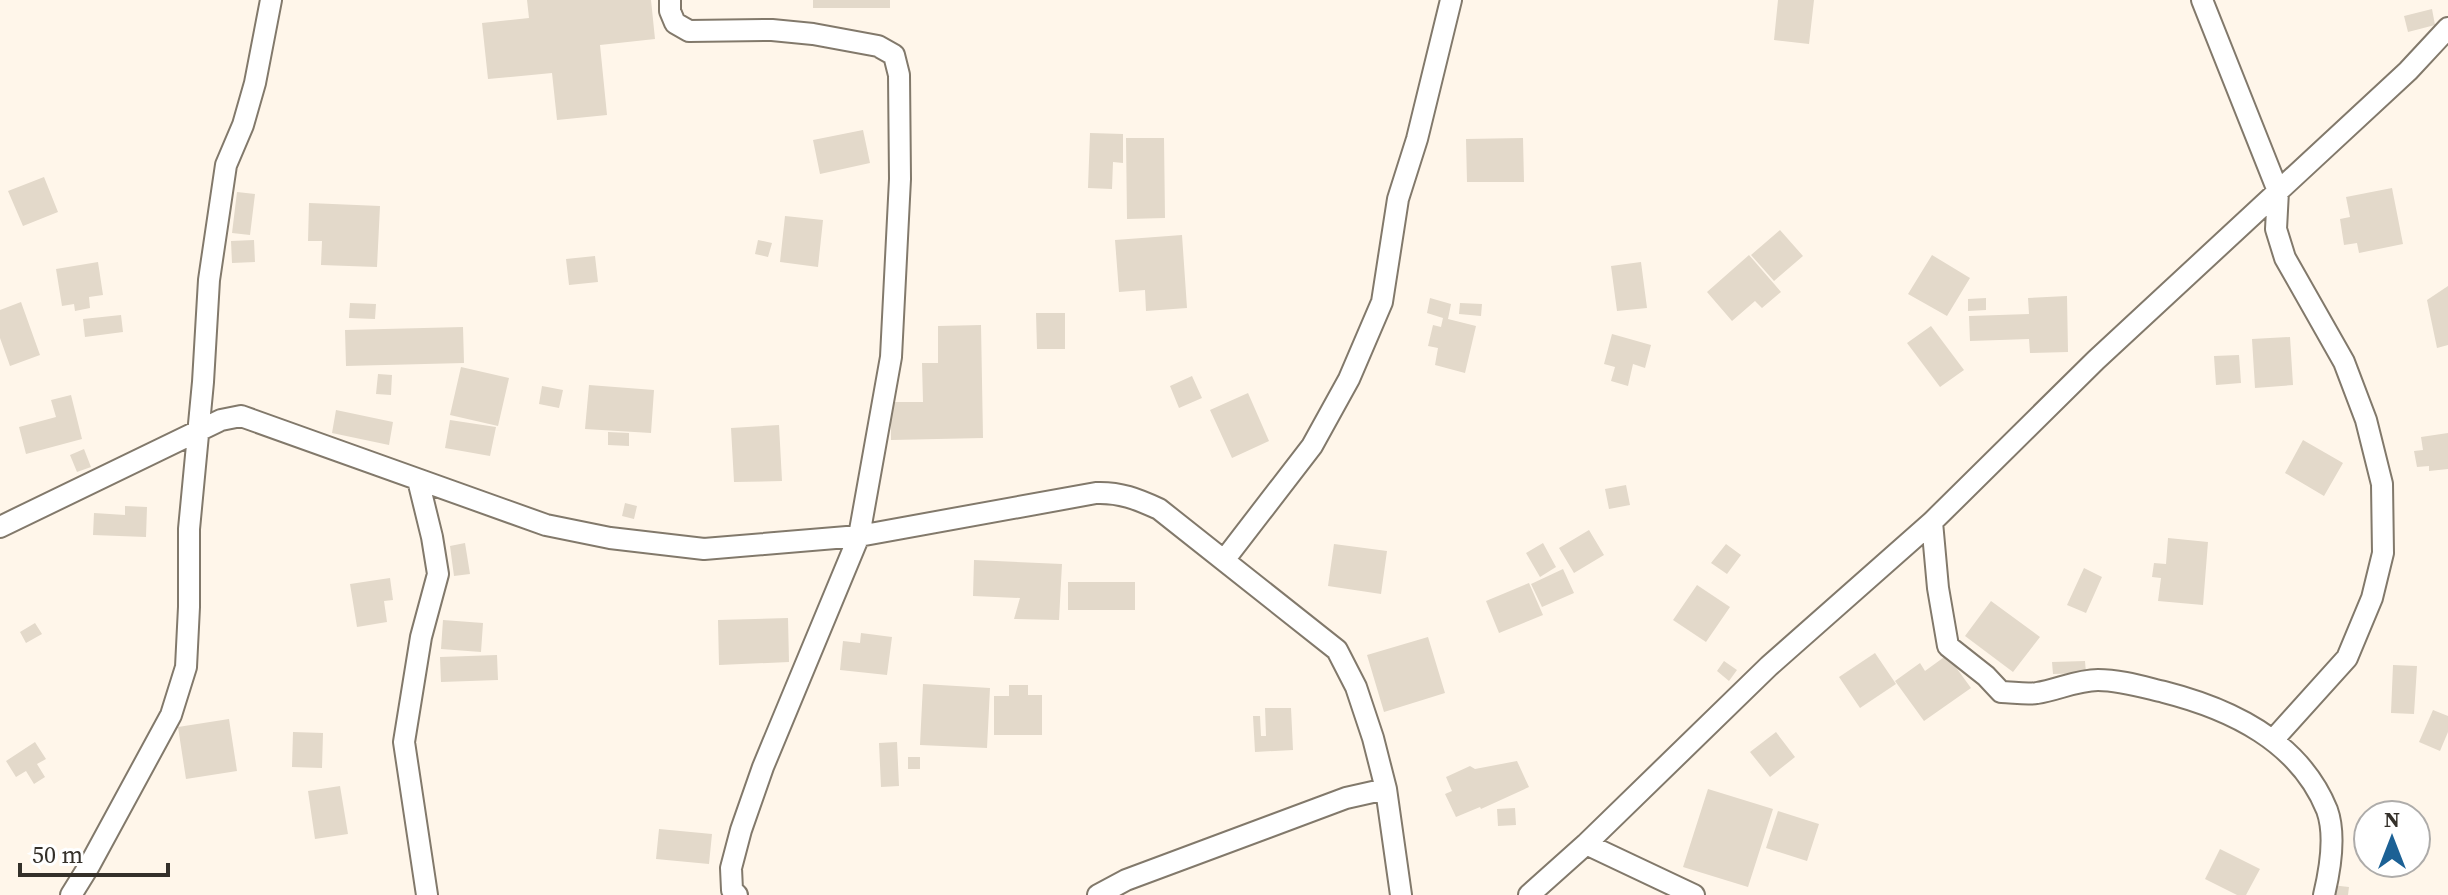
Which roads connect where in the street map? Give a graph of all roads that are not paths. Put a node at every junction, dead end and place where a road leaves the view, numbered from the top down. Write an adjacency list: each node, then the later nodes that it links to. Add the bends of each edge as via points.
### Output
1 (271, 0): 7 (street, via 255,83 219,201)
2 (670, 0): 11 (street, via 675,23 689,31 813,34 878,46 894,55 899,75 900,179 891,357)
3 (1451, 0): 12 (street, via 1398,199 1382,302 1312,446)
4 (2202, 0): 6 (street)
5 (2448, 28): 6 (street)
6 (2278, 191): 9 (street); 13 (street, via 2276,229 2285,258 2344,362 2366,420 2382,484 2383,553 2372,598 2347,658)
7 (198, 430): 8 (street, via 241,416); 10 (street); 16 (street, via 186,667 171,715)
8 (418, 480): 11 (street, via 546,525 610,538 704,549); 17 (street, via 438,574 421,637 404,742)
9 (1932, 522): 13 (street, via 1948,646 2001,692 2036,693 2097,680 2130,684 2195,700); 15 (street, via 1769,666)
10 (0, 527)
11 (859, 536): 12 (street, via 1113,492 1159,509); 18 (street, via 745,817 731,868)
12 (1225, 559): 14 (street, via 1337,650 1356,687)
13 (2274, 739): 23 (street, via 2300,765 2327,811 2331,848)
14 (1386, 789): 19 (street, via 1332,803); 20 (street)
15 (1586, 844): 21 (street); 22 (street)
16 (71, 895)
17 (427, 895)
18 (737, 895)
19 (1098, 895)
20 (1401, 895)
21 (1529, 895)
22 (1694, 895)
23 (2324, 895)

